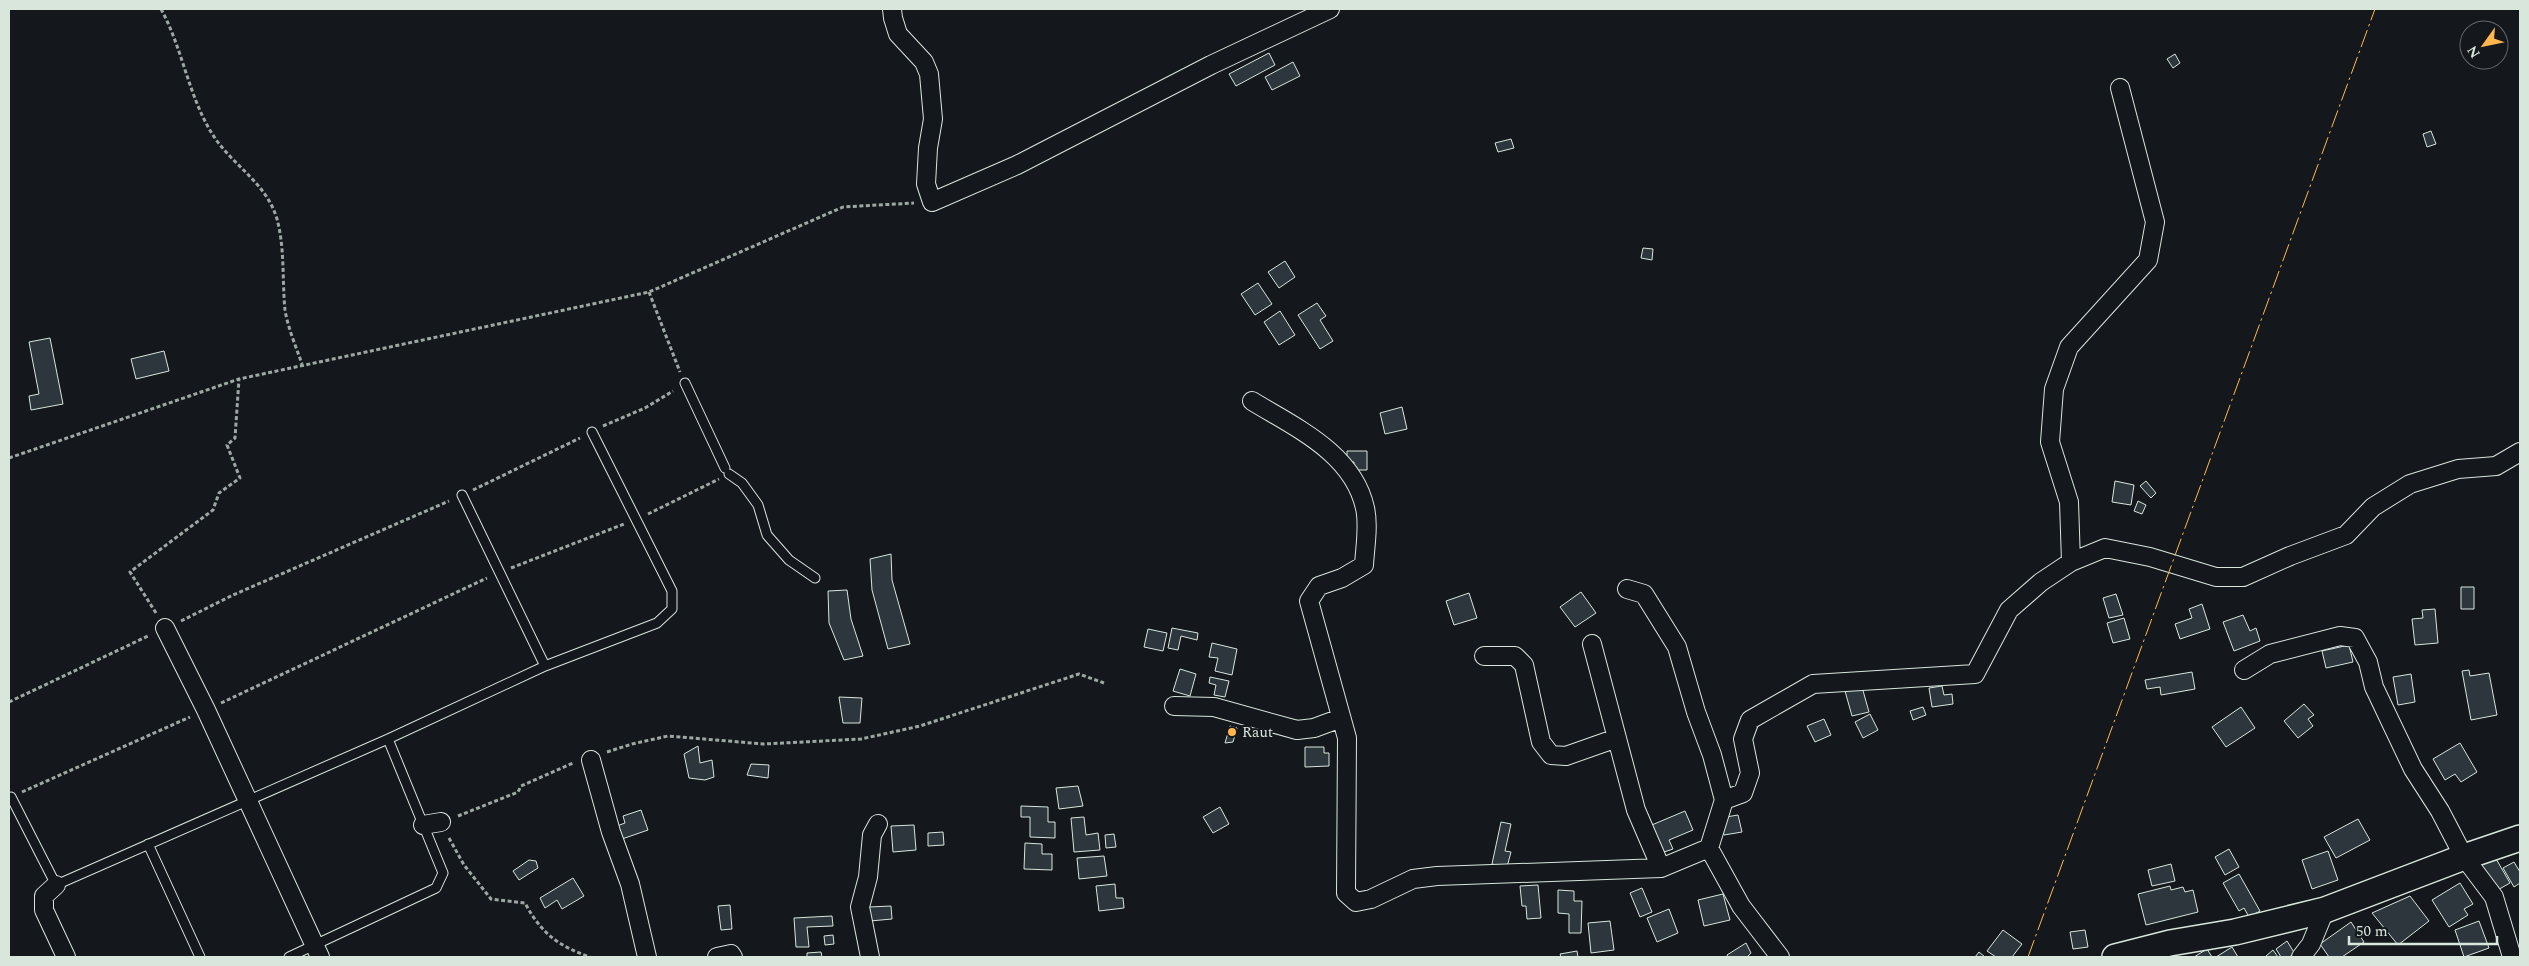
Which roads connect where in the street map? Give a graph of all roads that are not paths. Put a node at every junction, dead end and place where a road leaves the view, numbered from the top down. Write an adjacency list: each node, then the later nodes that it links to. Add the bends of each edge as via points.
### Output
1 (892, 9): 2 (street, via 898,34 924,62 929,74 933,119 926,184 932,202 1017,165 1211,65)
2 (1330, 9)
3 (2120, 88): 9 (street, via 2155,222 2148,260 2069,346 2054,389 2050,442 2069,502)
4 (685, 383): 10 (lane, via 727,471 742,483 758,505 766,535 789,560)
5 (1252, 401): 18 (street, via 1326,447 1352,476 1365,509 1364,565 1319,586 1309,600)
6 (592, 432): 15 (lane, via 672,591 672,609 657,623)
7 (2520, 452): 9 (street, via 2496,466 2458,469 2410,484 2373,507 2346,535 2243,577 2216,577 2150,557 2105,548)
8 (462, 495): 15 (lane)
9 (2071, 562): 24 (street, via 2041,582 2009,610 1975,674 1813,684 1750,720 1743,739 1750,773 1743,793)
10 (815, 578)
11 (1627, 589): 24 (street, via 1644,594 1677,648)
12 (165, 628): 23 (street)
13 (1592, 644): 19 (street)
14 (1484, 656): 19 (street, via 1515,656 1524,665 1541,742 1551,754 1566,756)
15 (545, 666): 20 (lane)
16 (2244, 670): 31 (street, via 2270,654 2340,636 2355,638 2413,769)
17 (1174, 706): 18 (street, via 1214,707 1297,730 1314,728)
18 (1341, 718): 32 (street, via 1347,738 1346,893 1356,902 1371,899 1413,879 1437,876)
19 (1617, 738): 32 (street, via 1636,810)
20 (388, 739): 23 (lane); 27 (lane)
21 (591, 760): 39 (street, via 611,832 630,884)
22 (11, 797): 33 (lane)
23 (248, 800): 29 (lane); 35 (street)
24 (1724, 800): 30 (street)
25 (441, 822): 27 (street)
26 (878, 824): 42 (street, via 872,835 868,877 860,907)
27 (423, 825): 35 (lane, via 443,873 436,888)
28 (2520, 838): 31 (main road)
29 (148, 844): 33 (lane); 37 (lane)
30 (1709, 848): 32 (street); 43 (street, via 1741,906)
31 (2464, 857): 34 (main road); 46 (street, via 2494,897)
32 (1661, 868)
33 (56, 885): 36 (street, via 44,896 44,910)
34 (2325, 910): 44 (main road); 45 (street, via 2311,944)
35 (317, 952): 38 (lane)
36 (66, 957)
37 (200, 957)
38 (289, 957)
39 (647, 957)
40 (717, 957): 41 (street, via 731,954)
41 (733, 957)
42 (870, 957)
43 (1780, 957)
44 (2115, 957)
45 (2301, 957)
46 (2512, 957)

